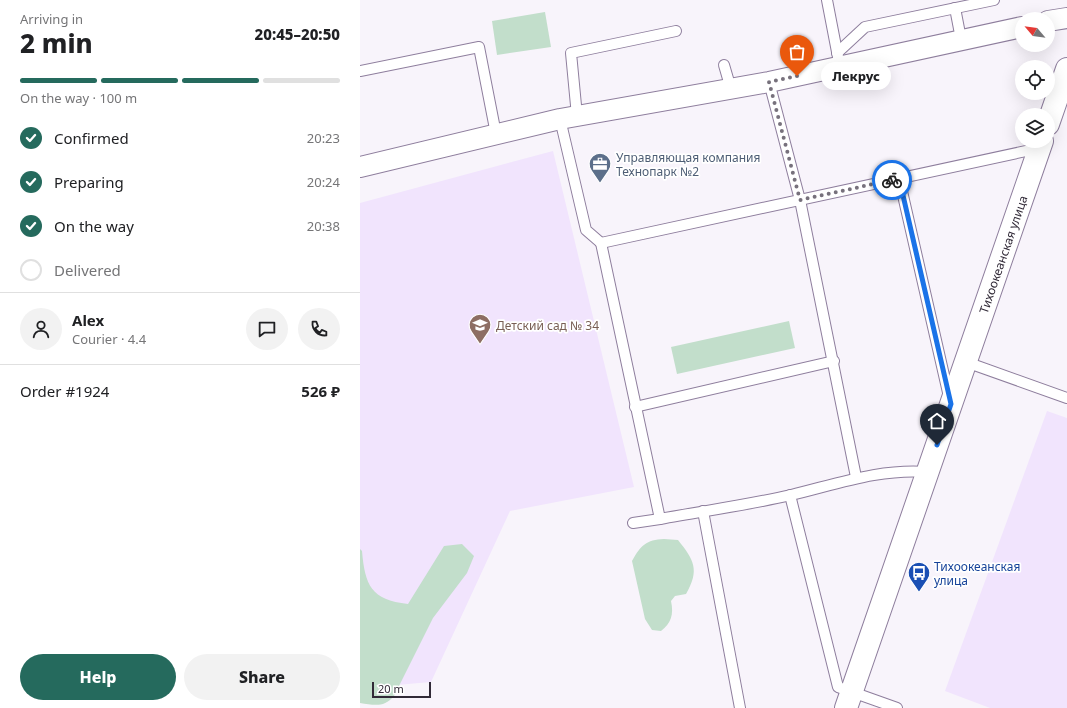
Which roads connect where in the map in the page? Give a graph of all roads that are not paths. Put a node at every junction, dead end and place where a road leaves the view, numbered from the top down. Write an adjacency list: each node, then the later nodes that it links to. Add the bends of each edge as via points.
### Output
1 (827, 0): 9 (lane)
2 (994, 0): 3 (lane)
3 (955, 8): 8 (lane); 9 (lane, via 866,27)
4 (1067, 18): 5 (street)
5 (1055, 21)
6 (1015, 28): 8 (street)
7 (676, 31): 16 (lane, via 571,53)
8 (961, 39): 9 (street)
9 (839, 60): 13 (street)
10 (724, 65): 14 (lane)
11 (1067, 69): 15 (street)
12 (360, 71): 17 (lane, via 479,47)
13 (769, 82): 14 (street); 22 (lane)
14 (731, 89): 16 (street)
15 (1054, 108)
16 (569, 118): 17 (street); 23 (lane, via 586,230)
17 (496, 134): 20 (street)
18 (1024, 148): 21 (lane)
19 (1040, 148): 25 (street, Тихоокеанская улица)
20 (360, 167)
21 (899, 178): 22 (lane); 27 (lane)
22 (800, 200): 23 (lane); 24 (lane)
23 (601, 243): 28 (lane)
24 (834, 362): 28 (lane); 30 (lane)
25 (966, 362): 26 (lane); 27 (street, Тихоокеанская улица)
26 (1067, 398)
27 (951, 404): 29 (street, Тихоокеанская улица)
28 (635, 406): 33 (lane)
29 (928, 472): 30 (lane, via 904,471); 35 (street, Тихоокеанская улица)
30 (856, 477): 31 (lane)
31 (790, 495): 32 (lane); 35 (lane, via 838,687)
32 (703, 511): 33 (lane); 36 (lane)
33 (660, 519): 34 (lane)
34 (633, 523)
35 (849, 700): 37 (lane)
36 (740, 708)
37 (897, 708)

